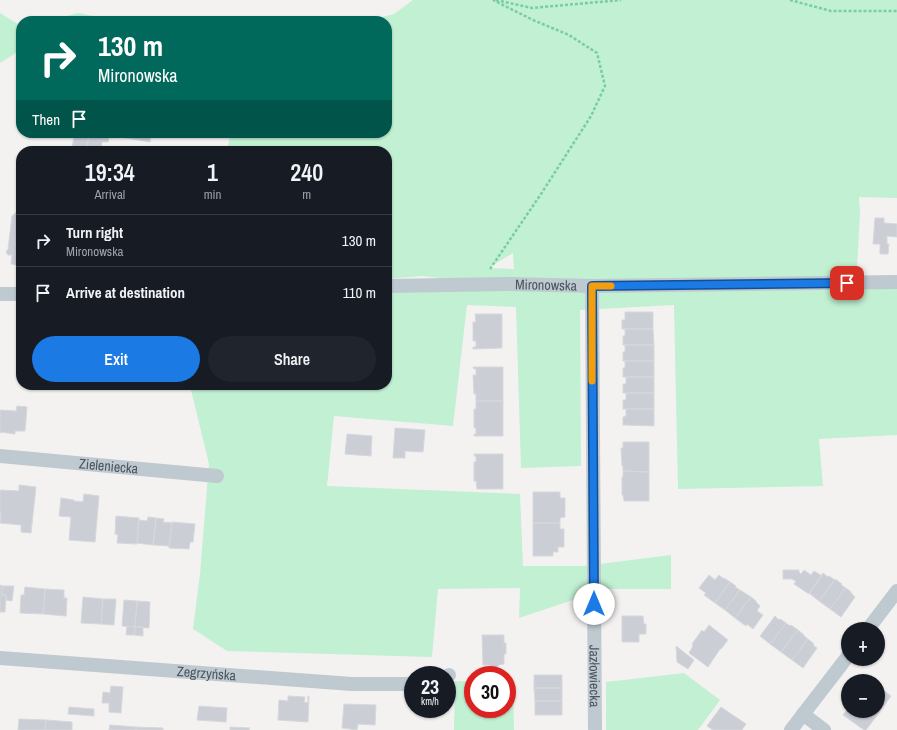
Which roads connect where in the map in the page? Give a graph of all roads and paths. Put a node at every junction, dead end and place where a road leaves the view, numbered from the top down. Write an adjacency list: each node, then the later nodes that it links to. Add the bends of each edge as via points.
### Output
1 (493, 0): 7 (path, via 569,35 597,53 605,86 591,116)
2 (496, 0): 3 (path, via 532,8)
3 (621, 0)
4 (790, 0): 5 (path, via 831,11)
5 (897, 11)
6 (897, 282): 9 (street, Mironowska)
7 (480, 285): 8 (street, Mironowska); 9 (street, Mironowska)
8 (392, 286)
9 (592, 286): 20 (street, Jazłowiecka)
10 (0, 294): 11 (street)
11 (16, 294)
12 (0, 456): 13 (street, Zieleniecka)
13 (217, 476)
14 (897, 592): 15 (street)
15 (873, 622)
16 (0, 658): 18 (street, Zegrzyńska, via 352,684)
17 (841, 665): 19 (street)
18 (404, 684)
19 (803, 714): 21 (street); 22 (street)
20 (595, 730)
21 (791, 730)
22 (824, 730)

